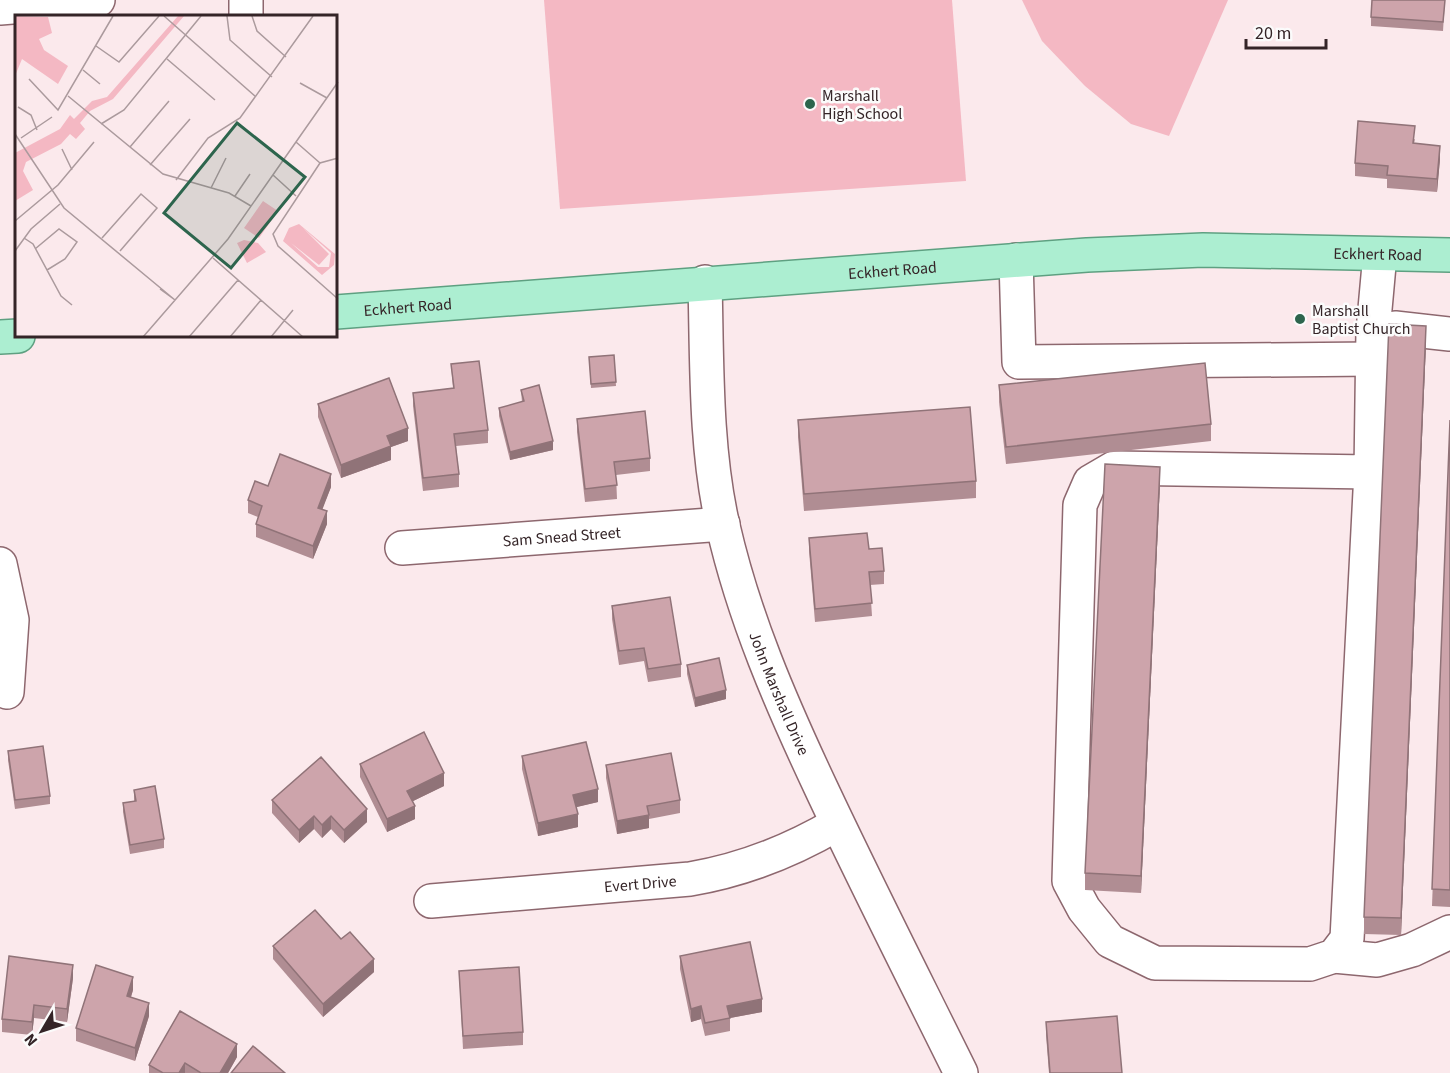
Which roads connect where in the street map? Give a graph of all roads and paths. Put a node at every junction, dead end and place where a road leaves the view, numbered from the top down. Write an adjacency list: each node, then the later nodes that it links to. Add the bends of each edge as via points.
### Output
1 (98, 0): 2 (street)
2 (0, 8)
3 (1380, 254): 4 (main road, Eckhert Road); 5 (main road, Eckhert Road, via 1203,250); 11 (street)
4 (1450, 255)
5 (1016, 260): 6 (main road, Eckhert Road); 11 (street, via 1019,362)
6 (705, 282): 7 (main road, Eckhert Road); 13 (street, John Marshall Drive, via 708,381)
7 (338, 312)
8 (1450, 334): 11 (street, via 1395,328)
9 (15, 336): 10 (main road)
10 (0, 337)
11 (1374, 345): 12 (street)
12 (1371, 472): 20 (street, via 1347,939); 20 (street, via 1114,468 1090,482 1080,505 1069,881 1084,909 1110,941 1155,963 1310,964)
13 (723, 524): 14 (street, Sam Snead Street); 17 (street, John Marshall Drive, via 759,651)
14 (402, 548)
15 (0, 564): 16 (street, via 12,620)
16 (7, 692)
17 (837, 824): 18 (street, Evert Drive, via 773,858 718,874); 21 (street, John Marshall Drive)
18 (431, 901)
19 (1450, 932): 20 (street, via 1412,950 1377,960)
20 (1334, 957)
21 (961, 1073)

